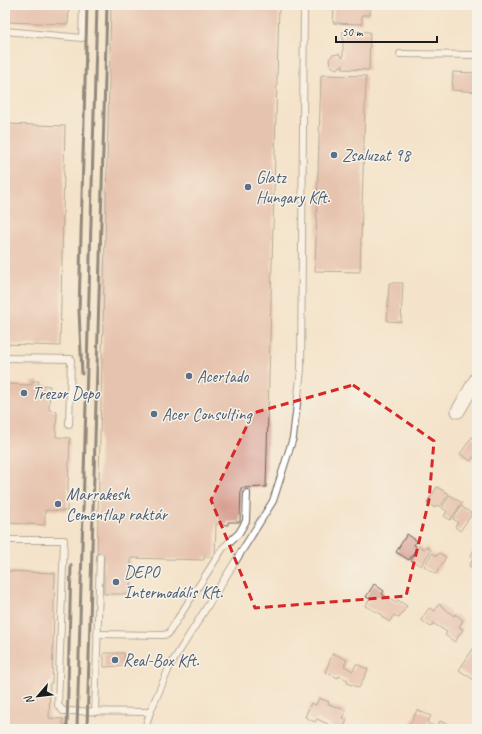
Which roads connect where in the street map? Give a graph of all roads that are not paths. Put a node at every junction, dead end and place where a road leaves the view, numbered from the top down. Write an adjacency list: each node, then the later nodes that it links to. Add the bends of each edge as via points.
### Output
1 (83, 5): 3 (lane, via 82,38)
2 (304, 5): 15 (lane, via 301,370 293,438 273,501 170,666)
3 (5, 30)
4 (400, 54): 5 (lane)
5 (477, 55)
6 (5, 358): 9 (lane, via 71,359)
7 (477, 378): 8 (street)
8 (458, 411)
9 (69, 424)
10 (247, 493): 13 (lane, via 246,521 239,533 223,548 168,634)
11 (5, 540): 14 (lane, via 64,540 58,705 63,711)
12 (100, 557): 13 (lane)
13 (97, 634): 14 (lane)
14 (95, 712): 15 (lane)
15 (150, 712): 16 (lane)
16 (145, 729)

